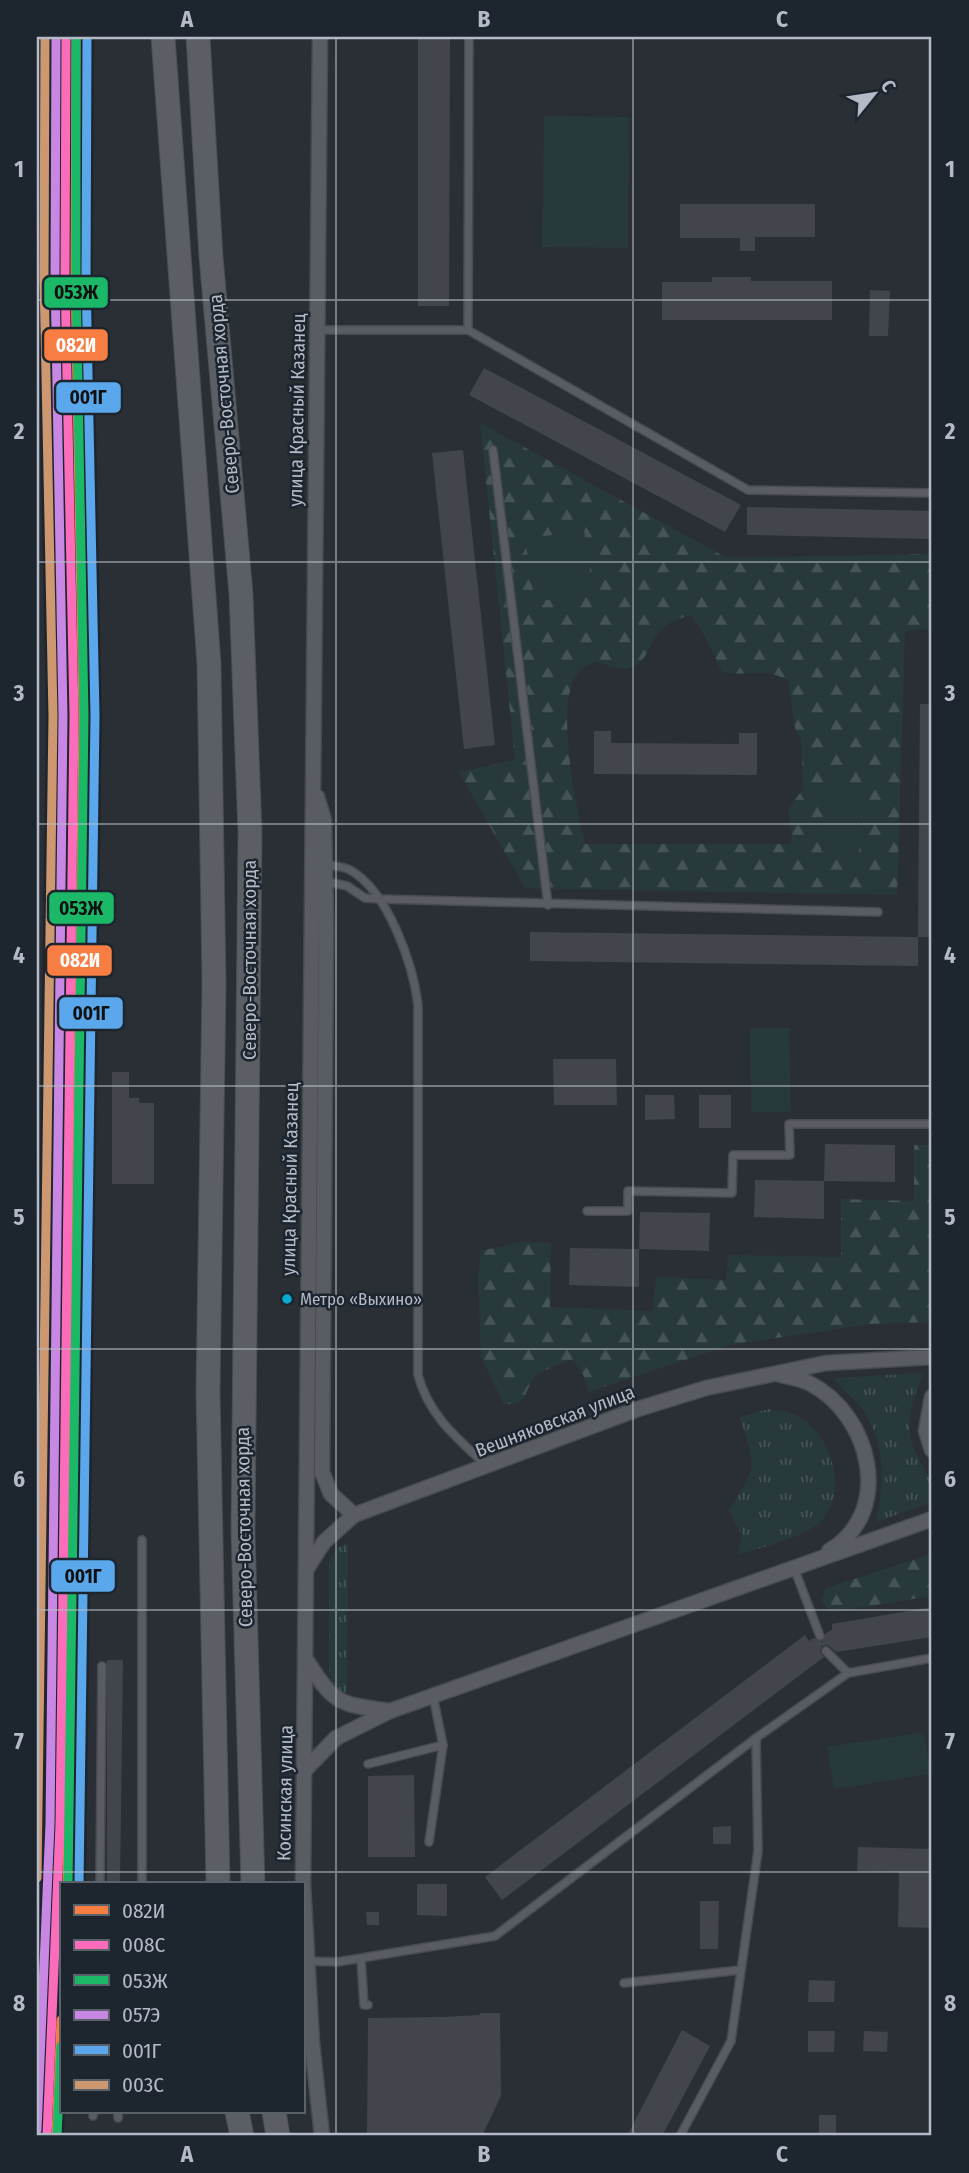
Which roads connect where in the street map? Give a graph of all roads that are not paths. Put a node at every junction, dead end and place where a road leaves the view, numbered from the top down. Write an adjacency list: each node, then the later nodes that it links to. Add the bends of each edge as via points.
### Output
1 (163, 37): 41 (main road, Северо-Восточная хорда, via 209,664 214,984 208,1447)
2 (198, 37): 42 (main road, Северо-Восточная хорда, via 211,257 241,594 249,806 243,1531)
3 (320, 37): 5 (street, улица Красный Казанец)
4 (470, 37): 6 (lane)
5 (318, 330): 6 (lane); 9 (street, улица Красный Казанец, via 313,783)
6 (468, 330): 8 (lane, via 748,490)
7 (493, 450): 12 (lane)
8 (932, 493)
9 (319, 864): 10 (street, улица Красный Казанец); 11 (lane, via 348,868); 25 (street, улица Красный Казанец)
10 (325, 883): 11 (lane); 21 (street, улица Красный Казанец, via 322,1472 331,1494)
11 (380, 899): 12 (lane); 20 (lane, via 407,957 418,1005 418,1376 434,1415)
12 (548, 905): 13 (lane)
13 (878, 912)
14 (932, 1124): 15 (lane, via 789,1124 790,1155 733,1155 732,1193 628,1191 628,1211)
15 (587, 1210)
16 (932, 1357): 17 (street, Вешняковская улица, via 826,1363)
17 (773, 1373): 20 (street, Вешняковская улица, via 638,1409); 24 (street, Вешняковская улица, via 808,1382 842,1411 859,1435 870,1482 867,1508 856,1529 840,1545)
18 (932, 1397): 19 (street, via 926,1431)
19 (932, 1450)
20 (488, 1467): 21 (street, Вешняковская улица)
21 (354, 1515): 25 (street, Вешняковская улица, via 324,1542)
22 (932, 1519): 24 (street, Вешняковская улица)
23 (142, 1540): 40 (lane)
24 (794, 1568): 26 (lane); 32 (street, Вешняковская улица)
25 (304, 1572): 29 (street, улица Красный Казанец)
26 (820, 1636)
27 (827, 1651): 31 (lane)
28 (932, 1658): 31 (lane)
29 (306, 1660): 33 (street, via 337,1701); 37 (street, Косинская улица)
30 (102, 1666): 39 (lane)
31 (848, 1673): 34 (lane)
32 (433, 1696): 33 (street, Вешняковская улица); 35 (lane)
33 (390, 1712): 37 (street, Вешняковская улица, via 336,1738)
34 (756, 1738): 45 (lane, via 495,1936); 47 (lane, via 758,1851)
35 (443, 1745): 36 (lane); 38 (lane)
36 (368, 1764)
37 (304, 1770): 43 (street, Косинская улица)
38 (429, 1842)
39 (100, 1882)
40 (142, 1882)
41 (218, 1882)
42 (253, 1882)
43 (303, 1882)
44 (304, 1903): 46 (street, Косинская улица)
45 (360, 1959): 46 (lane); 49 (lane)
46 (307, 1961): 54 (street, Косинская улица)
47 (740, 1970): 48 (lane); 55 (lane, via 730,2042)
48 (624, 1983)
49 (368, 2005)
50 (237, 2114): 52 (main road)
51 (274, 2114): 53 (main road)
52 (242, 2136)
53 (278, 2136)
54 (322, 2136)
55 (680, 2136)

